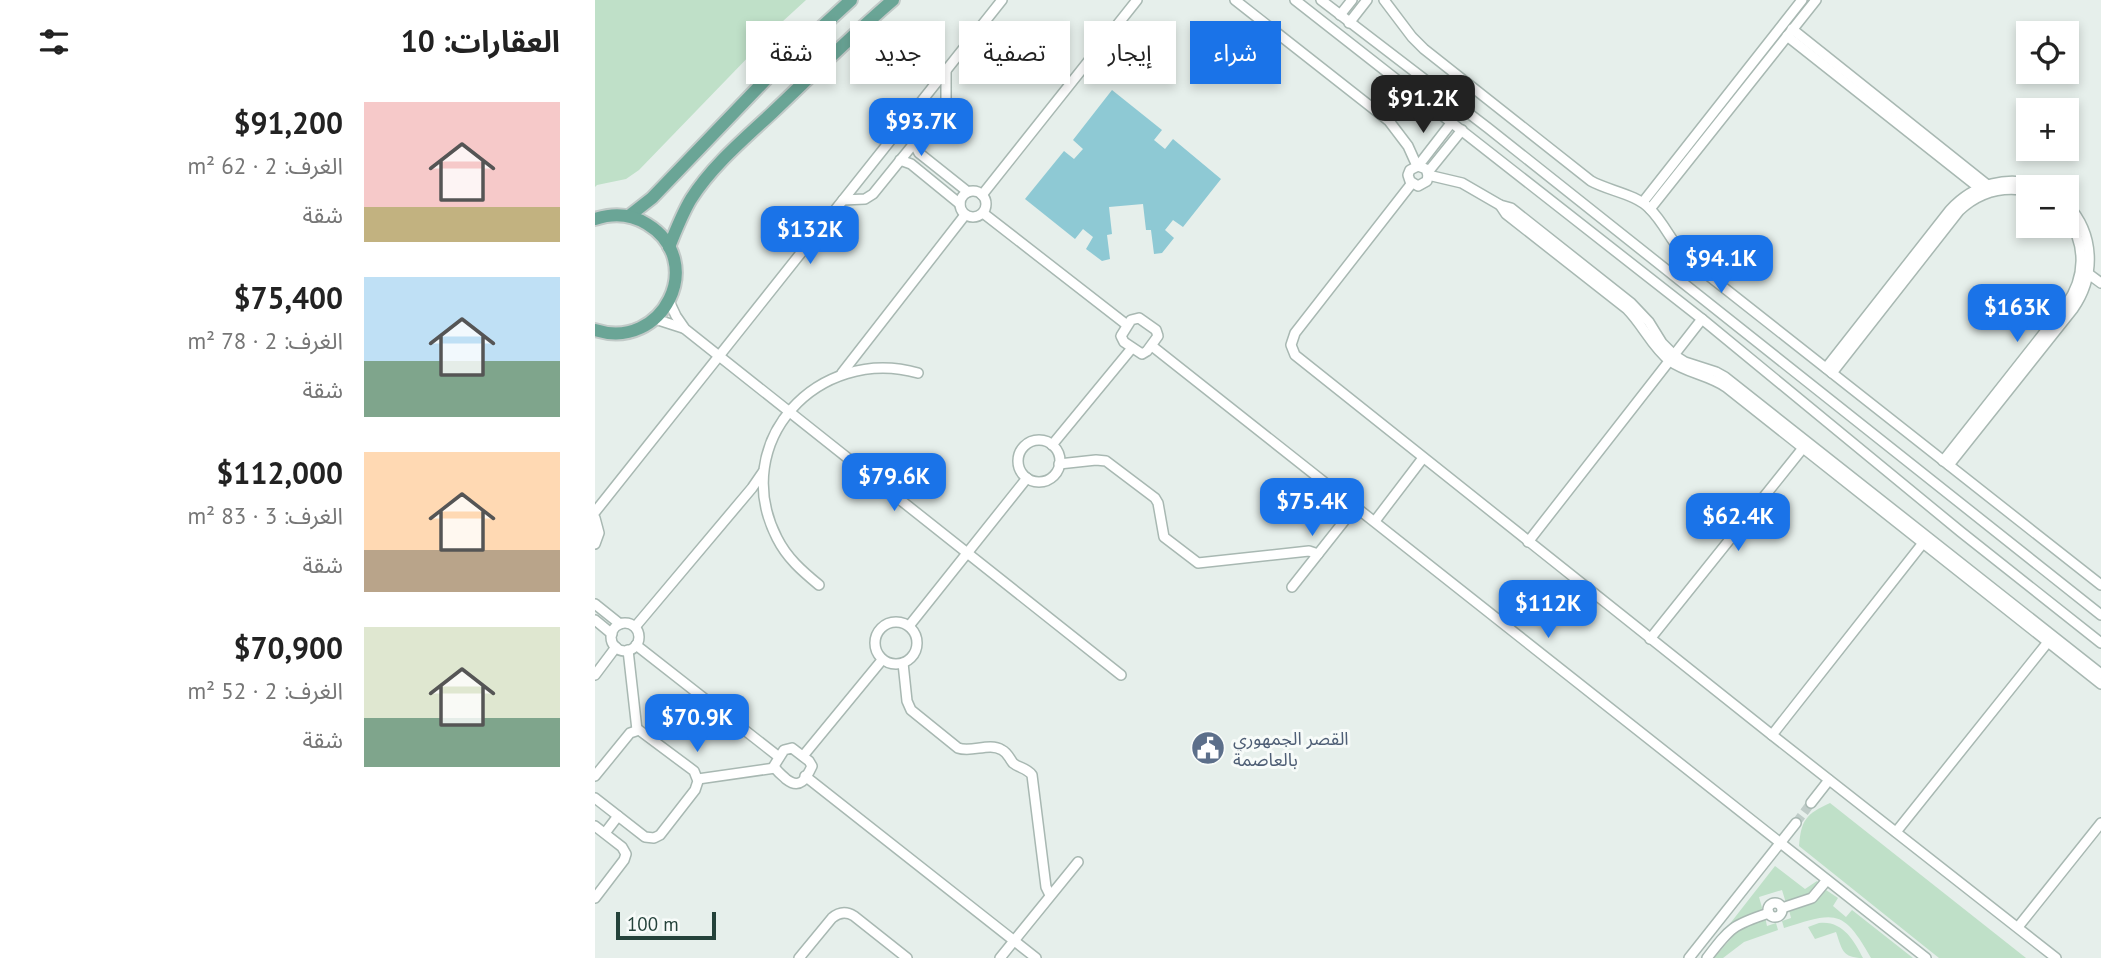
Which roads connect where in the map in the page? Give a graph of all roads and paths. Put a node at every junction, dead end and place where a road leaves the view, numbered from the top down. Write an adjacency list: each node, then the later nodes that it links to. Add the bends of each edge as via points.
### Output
1 (851, 0): 38 (main road)
2 (893, 0): 43 (main road, via 712,174 692,197)
3 (1002, 0): 16 (street)
4 (1137, 0): 30 (street)
5 (1235, 0): 22 (street, via 1389,121)
6 (1295, 0): 17 (street)
7 (1321, 0): 13 (street)
8 (1352, 0): 13 (street)
9 (1367, 0): 14 (street)
10 (1384, 0): 34 (street, via 1424,49 1583,175)
11 (1803, 0): 34 (street)
12 (1816, 0): 15 (street)
13 (1340, 15): 14 (street)
14 (1349, 23): 35 (street)
15 (1790, 33): 28 (street); 34 (street)
16 (946, 70): 19 (street, via 944,104); 32 (street)
17 (1452, 122): 18 (street); 22 (street)
18 (1462, 130): 24 (street); 41 (street)
19 (914, 143): 20 (street); 21 (street)
20 (900, 160): 23 (street); 32 (street, via 869,197)
21 (928, 161): 23 (street); 27 (street)
22 (1417, 166): 24 (street); 26 (street, via 1409,173)
23 (919, 171): 31 (street)
24 (1428, 173): 26 (street, via 1422,185); 59 (street, via 1462,183 1500,205 1627,310 1658,350)
25 (2016, 181): 28 (street, via 2001,181)
26 (1412, 183): 67 (street, via 1291,345 1298,358)
27 (964, 189): 30 (street); 31 (street); 33 (street)
28 (1986, 189): 29 (street); 61 (street, via 1953,217)
29 (2016, 190)
30 (982, 195): 36 (street)
31 (951, 197): 33 (street)
32 (843, 200): 58 (street)
33 (960, 204): 37 (street)
34 (1647, 206): 61 (street, via 1684,255)
35 (1590, 210): 41 (street); 46 (street)
36 (983, 213): 37 (street, via 975,218); 52 (street)
37 (965, 215): 57 (street)
38 (629, 216): 39 (main road); 43 (main road, via 656,230)
39 (596, 218)
40 (2079, 219): 44 (street, via 2089,247)
41 (1580, 223): 48 (street)
42 (2078, 238): 44 (street)
43 (669, 247): 49 (main road, via 675,278)
44 (2086, 268): 45 (street); 47 (street); 68 (street, via 2081,296 2073,309)
45 (2101, 273)
46 (1675, 278): 48 (street); 87 (street)
47 (2101, 284)
48 (1665, 290): 50 (street)
49 (669, 301): 51 (main road); 53 (street)
50 (1702, 318): 59 (street); 95 (street)
51 (655, 319): 53 (street); 54 (main road, via 626,333)
52 (1127, 325): 55 (street, via 1139,318 1156,330 1158,338); 56 (street, via 1122,338)
53 (685, 328): 58 (street)
54 (597, 333)
55 (1152, 346): 56 (street, via 1142,354); 74 (street)
56 (1132, 348): 65 (street)
57 (857, 354): 60 (street); 63 (street)
58 (719, 357): 64 (street); 75 (street)
59 (1672, 358): 66 (street, via 1682,368 1722,384); 78 (street); 100 (street, via 1725,377)
60 (867, 368): 62 (street); 63 (street)
61 (1829, 370): 68 (street)
62 (918, 373)
63 (841, 374): 64 (street, via 816,387)
64 (789, 411): 70 (street, via 774,436); 81 (street)
65 (1052, 445): 69 (street); 71 (street, via 1035,441 1022,448 1018,464)
66 (1803, 448): 79 (street); 93 (street)
67 (1423, 458): 77 (street); 78 (street)
68 (1946, 463): 84 (street)
69 (1059, 464): 71 (street, via 1047,480); 82 (street, via 1099,460 1113,465 1155,498 1164,537 1198,563 1309,551)
70 (764, 471): 72 (street); 73 (street)
71 (1027, 478): 81 (street)
72 (748, 493): 73 (street); 90 (street)
73 (764, 496): 83 (street, via 782,547)
74 (1356, 506): 77 (street); 82 (street)
75 (595, 512)
76 (595, 518): 80 (street, via 599,533)
77 (1375, 522): 121 (street)
78 (1528, 542): 93 (street)
79 (1923, 543): 94 (street); 105 (street)
80 (595, 544)
81 (967, 552): 91 (street); 102 (street)
82 (1318, 554): 85 (street)
83 (819, 585)
84 (2101, 585)
85 (1292, 587)
86 (595, 604): 89 (street)
87 (2101, 615)
88 (595, 620): 92 (street)
89 (619, 624): 90 (street); 92 (street)
90 (635, 626): 97 (street, via 639,636)
91 (909, 626): 98 (street, via 893,622 878,631 874,646); 99 (street, via 917,644 913,656)
92 (612, 634): 96 (street)
93 (1650, 639): 105 (street)
94 (2047, 642): 103 (street); 119 (street)
95 (2101, 643)
96 (616, 648): 97 (street); 101 (street)
97 (632, 648): 104 (street); 107 (street)
98 (882, 660): 99 (street); 106 (street)
99 (903, 663): 124 (street, via 908,704 915,715 958,748 997,748 1030,773)
100 (2101, 674)
101 (595, 675)
102 (1121, 675)
103 (2101, 684)
104 (637, 730): 109 (street, via 628,734); 111 (street)
105 (1772, 735): 112 (street)
106 (803, 756): 107 (street, via 790,748); 110 (street, via 812,764)
107 (779, 757): 108 (street)
108 (775, 768): 110 (street, via 794,784); 111 (street)
109 (595, 776)
110 (806, 776): 127 (street)
111 (698, 779): 115 (street, via 695,790 657,836 645,836)
112 (1829, 780): 114 (street); 119 (street)
113 (595, 798): 115 (street)
114 (1811, 803)
115 (618, 816): 120 (street)
116 (1795, 823): 121 (street)
117 (2101, 823): 126 (street)
118 (595, 825): 120 (street)
119 (1896, 832): 126 (street)
120 (605, 833): 125 (street, via 626,856)
121 (1780, 843): 123 (street); 132 (street)
122 (1078, 862): 124 (street)
123 (1827, 880): 133 (street, via 1809,900 1782,908 1772,904 1769,913 1732,928); 134 (street)
124 (1050, 895): 127 (street)
125 (595, 898)
126 (2018, 928): 135 (street)
127 (1014, 940): 130 (street); 131 (street)
128 (799, 958): 129 (street, via 832,918 845,913)
129 (907, 958)
130 (1000, 958)
131 (1036, 958)
132 (1689, 958)
133 (1707, 958)
134 (1926, 958)
135 (2056, 958)

